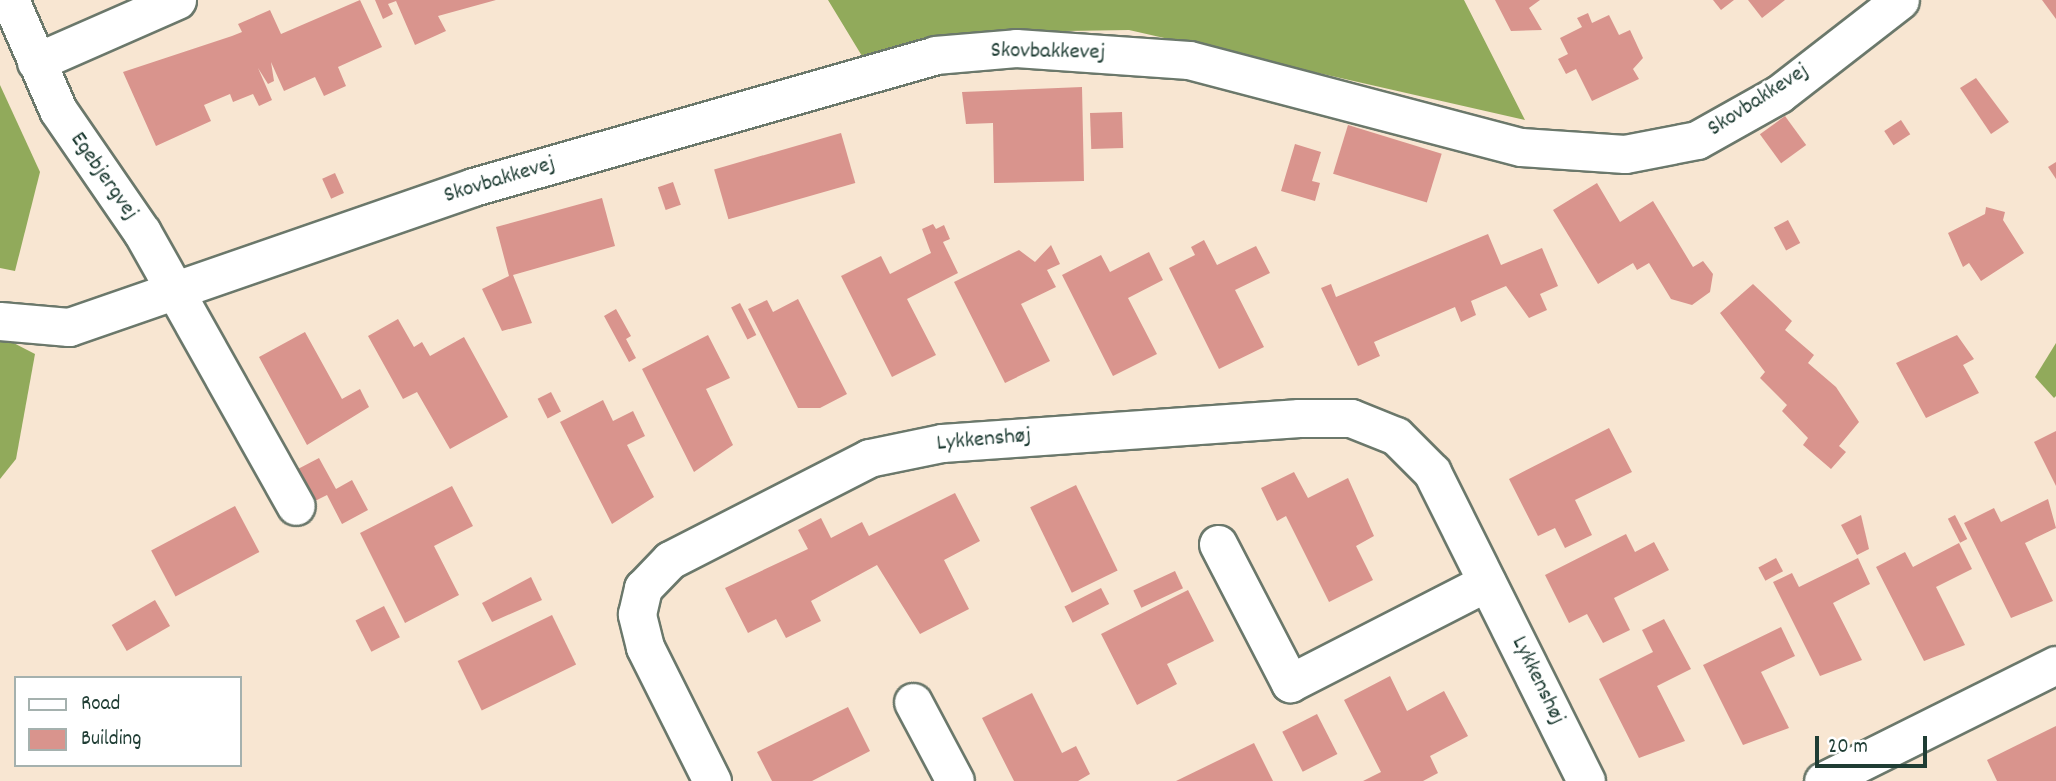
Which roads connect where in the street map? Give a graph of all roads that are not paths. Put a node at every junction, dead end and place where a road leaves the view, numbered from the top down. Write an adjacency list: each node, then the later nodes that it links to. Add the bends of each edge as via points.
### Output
1 (10, 0): 4 (street, Egebjergvej)
2 (177, 0): 4 (street)
3 (1900, 0): 5 (street, Skovbakkevej, via 1779,94 1697,141 1625,154 1521,147 1189,60 1016,48 934,55 474,187)
4 (36, 62): 5 (street, Egebjergvej, via 64,120)
5 (174, 288): 6 (street, Skovbakkevej, via 69,327); 7 (street)
6 (0, 321)
7 (296, 506)
8 (1218, 544): 9 (street, via 1290,683)
9 (1487, 582): 12 (street, Lykkenshøj, via 1432,472 1396,436 1351,418 942,443 869,458 670,560 643,588 637,614 645,648); 14 (street, Lykkenshøj)
10 (2056, 665): 15 (street)
11 (913, 702): 13 (street)
12 (712, 781)
13 (955, 781)
14 (1586, 781)
15 (1823, 781)

